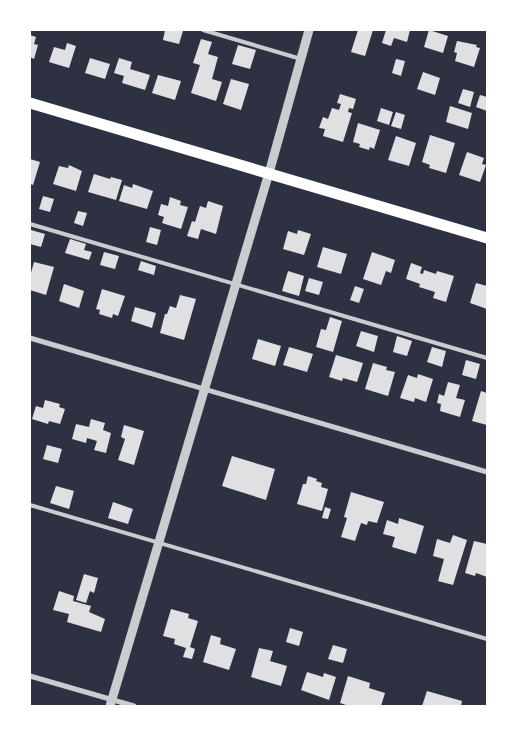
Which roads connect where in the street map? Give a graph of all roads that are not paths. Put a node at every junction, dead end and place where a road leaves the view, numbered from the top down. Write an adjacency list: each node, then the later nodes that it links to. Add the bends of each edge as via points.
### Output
1 (203, 30): 3 (lane)
2 (310, 30): 3 (street)
3 (301, 59): 5 (street)
4 (30, 103): 5 (main road)
5 (269, 173): 7 (main road); 8 (street)
6 (30, 224): 8 (lane)
7 (487, 238)
8 (235, 284): 10 (lane); 11 (street)
9 (30, 338): 11 (street)
10 (487, 358)
11 (204, 389): 12 (street); 14 (street)
12 (487, 472)
13 (30, 505): 14 (lane)
14 (159, 543): 15 (lane); 17 (street)
15 (487, 639)
16 (30, 676): 17 (street)
17 (111, 703): 18 (street)
18 (134, 706)

